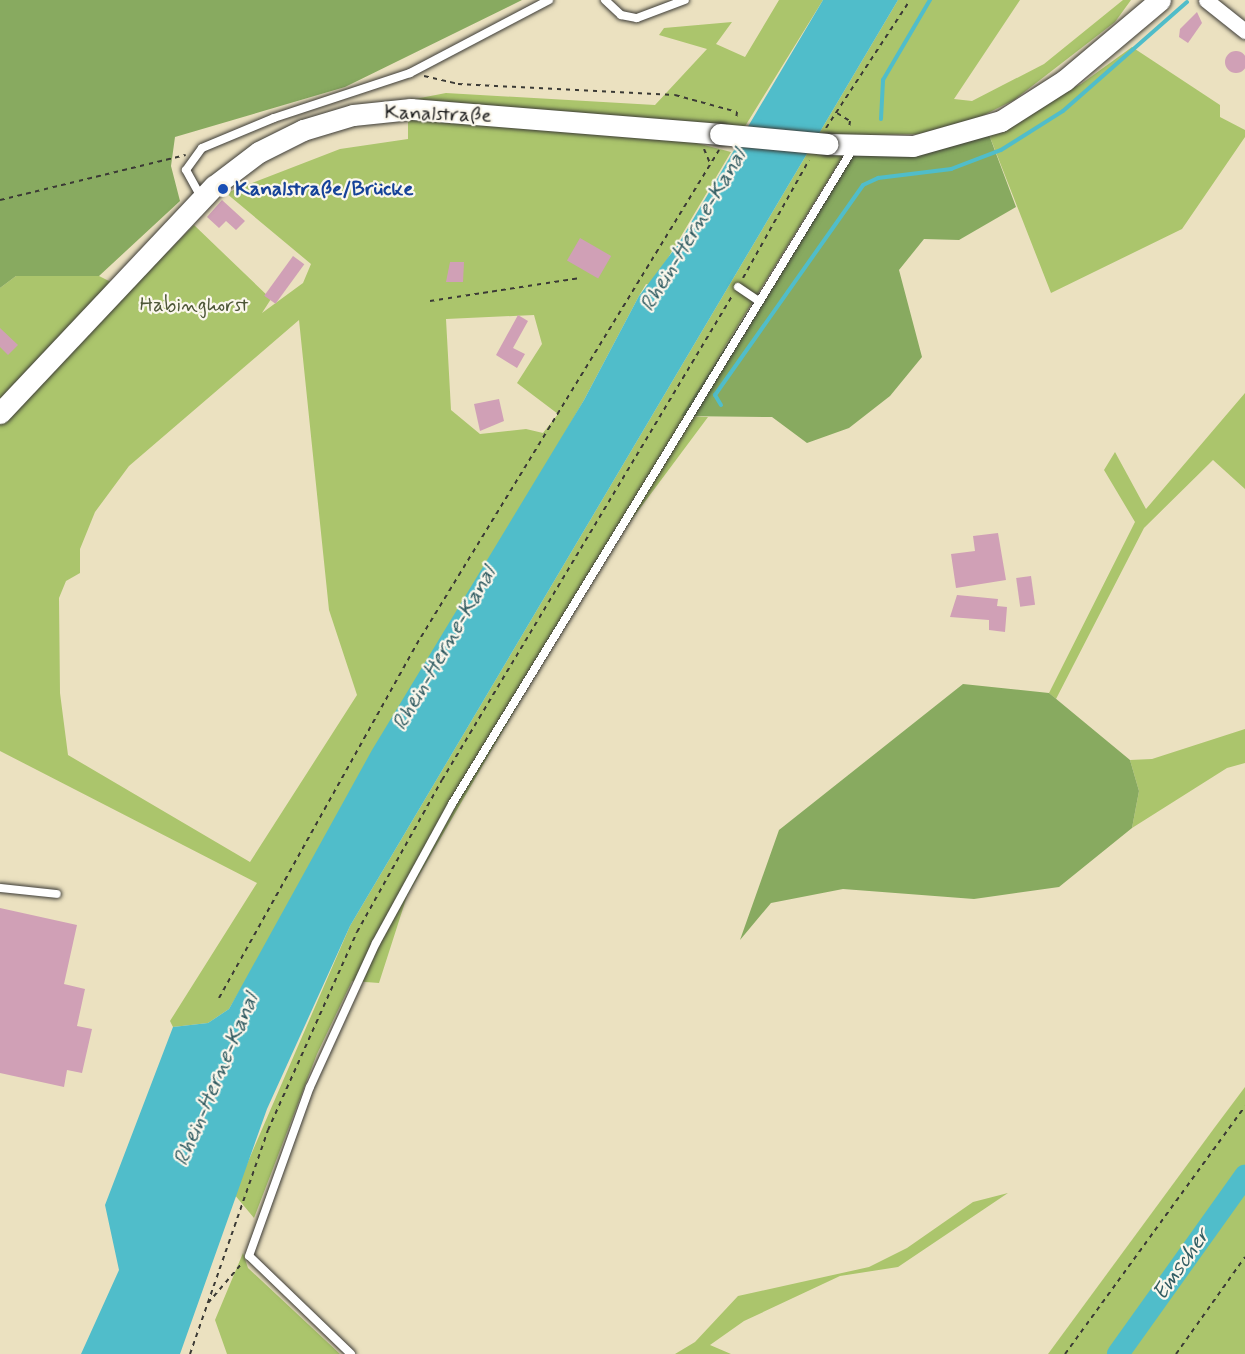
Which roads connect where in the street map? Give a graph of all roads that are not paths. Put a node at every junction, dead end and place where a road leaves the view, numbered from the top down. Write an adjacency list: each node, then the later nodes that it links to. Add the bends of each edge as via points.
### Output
1 (549, 0): 8 (lane, Kanalstraße, via 410,73 274,118 191,157 187,177)
2 (605, 0): 3 (lane, via 621,15 637,18)
3 (685, 0)
4 (1160, 0): 7 (main road, Kanalstraße, via 1065,80 1001,121 933,143)
5 (1206, 0): 6 (street)
6 (1245, 31)
7 (854, 146): 8 (main road, Kanalstraße, bridge, via 438,110 382,111 327,122 281,140 241,164); 10 (lane)
8 (202, 198): 11 (main road, Kanalstraße)
9 (738, 287): 10 (lane)
10 (759, 301): 14 (lane, via 452,804 376,943 310,1087 249,1256)
11 (0, 412)
12 (0, 888): 13 (lane)
13 (57, 894)
14 (351, 1354)

